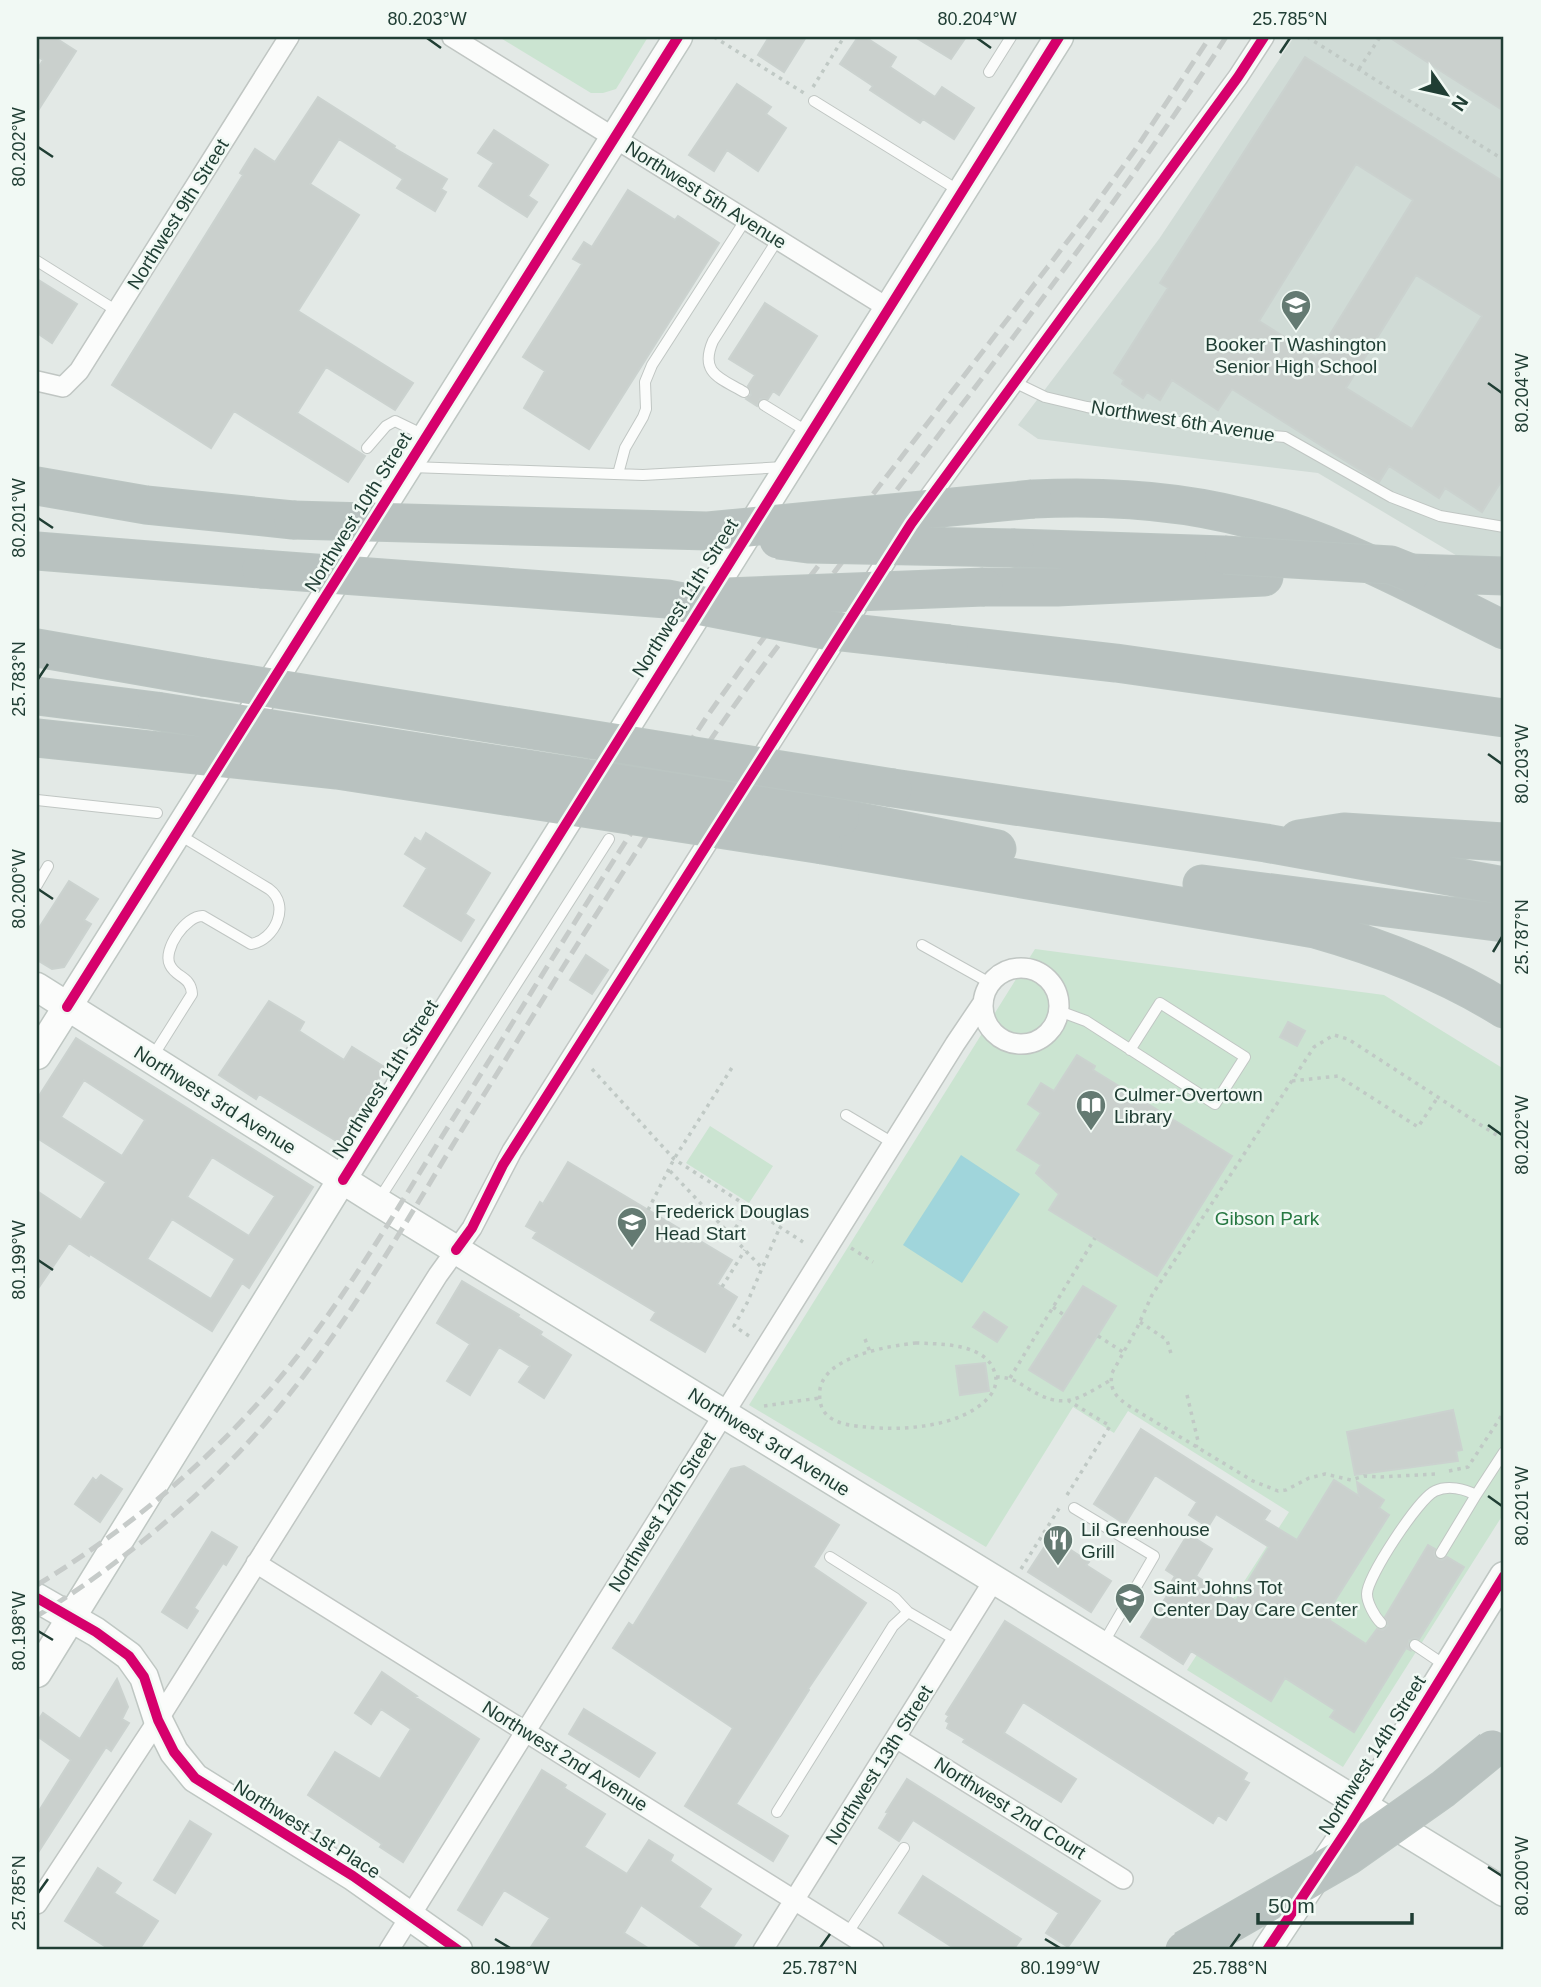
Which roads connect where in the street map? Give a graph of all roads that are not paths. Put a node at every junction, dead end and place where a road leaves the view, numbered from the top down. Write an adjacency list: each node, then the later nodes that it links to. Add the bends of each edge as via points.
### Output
1 (289, 37): 15 (street, Northwest 9th Street)
2 (453, 37): 9 (street, Northwest 5th Avenue)
3 (678, 37): 9 (street, Northwest 10th Street)
4 (1011, 37): 7 (lane)
5 (1265, 37): 17 (street)
6 (1052, 39): 10 (street, Northwest 11th Street)
7 (989, 72)
8 (814, 101): 10 (lane)
9 (615, 138): 11 (street, Northwest 5th Avenue); 21 (street, Northwest 10th Street)
10 (961, 193): 14 (street, Northwest 11th Street)
11 (746, 219): 12 (street, Northwest 5th Avenue); 25 (lane, via 652,365 645,382 646,409 625,448)
12 (778, 239): 14 (street, Northwest 5th Avenue); 18 (lane, via 707,356 713,374)
13 (37, 261): 15 (lane)
14 (888, 308): 20 (street, Northwest 11th Street)
15 (117, 311): 16 (street, Northwest 9th Street, via 79,372 63,387)
16 (37, 381)
17 (1014, 382): 27 (lane, Northwest 6th Avenue, via 1045,397 1087,407 1285,437 1391,497 1440,516); 64 (street, via 891,553 512,1151)
18 (744, 393)
19 (764, 405): 20 (lane)
20 (810, 433): 24 (street, Northwest 11th Street)
21 (426, 436): 22 (lane, via 395,421); 23 (street, Northwest 10th Street)
22 (367, 448)
23 (407, 466): 25 (lane); 42 (street, Northwest 10th Street)
24 (788, 467): 25 (lane); 62 (street, Northwest 11th Street)
25 (618, 474)
26 (37, 486): 28 (highway, bridge, via 146,505 293,520)
27 (1504, 527)
28 (708, 531): 30 (highway, bridge, via 808,544 1224,555 1391,565); 34 (highway, bridge, via 1033,499 1097,498 1187,506 1279,528 1342,552)
29 (37, 551): 33 (highway, bridge)
30 (1427, 574): 31 (highway); 32 (highway); 33 (highway, bridge)
31 (1504, 576)
32 (1504, 592)
33 (667, 599): 37 (highway, bridge, via 825,630 1004,648)
34 (1504, 630)
35 (37, 648): 45 (highway, bridge)
36 (37, 696): 41 (highway, bridge, via 156,711)
37 (1504, 718)
38 (37, 738): 41 (highway, bridge)
39 (37, 800): 40 (lane)
40 (157, 813)
41 (831, 832): 49 (highway); 55 (highway, via 1315,929 1426,966)
42 (178, 834): 54 (street, Northwest 10th Street); 59 (lane, via 269,889 281,909 266,938 251,944 203,916 186,923 170,947 168,961 190,982 192,994)
43 (609, 839): 63 (lane)
44 (1504, 842): 45 (highway, via 1344,832)
45 (1266, 844): 48 (highway)
46 (48, 866): 47 (lane)
47 (37, 885)
48 (1504, 886)
49 (1504, 923)
50 (922, 945): 51 (lane)
51 (990, 983): 53 (street, Northwest 12th Street); 56 (street, via 1011,969 1036,970 1055,987)
52 (37, 988): 54 (street, Northwest 3rd Avenue)
53 (982, 1004): 56 (street, via 990,1029 1011,1044 1037,1041 1055,1024); 61 (street, Northwest 12th Street)
54 (67, 1007): 58 (street, Northwest 10th Street); 59 (street, Northwest 3rd Avenue)
55 (1504, 1009)
56 (1059, 1011): 57 (lane, via 1086,1021)
57 (1130, 1050): 57 (lane, via 1215,1104 1245,1057 1160,1003)
58 (37, 1055)
59 (151, 1060): 62 (street, Northwest 3rd Avenue)
60 (846, 1115): 61 (lane)
61 (893, 1143): 65 (street, Northwest 12th Street)
62 (343, 1180): 63 (street, Northwest 3rd Avenue); 76 (street, Northwest 11th Street)
63 (378, 1202): 64 (street, Northwest 3rd Avenue)
64 (456, 1250): 65 (street, Northwest 3rd Avenue); 71 (street)
65 (724, 1414): 73 (street, Northwest 3rd Avenue); 84 (street, Northwest 12th Street)
66 (1504, 1452): 67 (lane)
67 (1476, 1495): 69 (lane); 77 (lane, via 1463,1488 1435,1491 1417,1506 1373,1576 1367,1594)
68 (1074, 1508): 80 (lane, via 1154,1556)
69 (1441, 1553)
70 (830, 1557): 75 (lane, via 895,1598)
71 (256, 1563): 83 (street); 84 (street, Northwest 2nd Avenue)
72 (1504, 1576): 81 (street, Northwest 14th Street)
73 (994, 1580): 78 (street, Northwest 13th Street); 80 (street, Northwest 3rd Avenue)
74 (37, 1598): 76 (street)
75 (908, 1612): 78 (lane); 88 (lane, via 893,1626)
76 (72, 1618): 82 (street, Northwest 11th Street); 83 (street, via 129,1656 144,1677)
77 (1381, 1623)
78 (956, 1640): 85 (street, Northwest 13th Street)
79 (1415, 1645): 81 (lane)
80 (1102, 1646): 87 (street, Northwest 3rd Avenue)
81 (1447, 1667): 87 (street, Northwest 14th Street)
82 (37, 1673)
83 (158, 1720): 93 (street); 94 (street, Northwest 1st Place, via 174,1752 195,1778)
84 (525, 1731): 92 (street, Northwest 2nd Avenue); 94 (street, Northwest 12th Street)
85 (896, 1738): 90 (street, Northwest 2nd Court); 92 (street, Northwest 13th Street)
86 (1500, 1740): 100 (highway, bridge, via 1443,1790 1348,1856)
87 (1362, 1805): 91 (street, Northwest 3rd Avenue); 101 (street, Northwest 14th Street)
88 (777, 1812)
89 (904, 1847): 95 (lane)
90 (1123, 1879)
91 (1504, 1892)
92 (794, 1900): 95 (street, Northwest 2nd Avenue); 98 (street, Northwest 13th Street)
93 (37, 1904)
94 (410, 1917): 96 (street, Northwest 12th Street); 97 (street, Northwest 1st Place)
95 (847, 1934): 99 (street, Northwest 2nd Avenue)
96 (389, 1950)
97 (458, 1950)
98 (763, 1950)
99 (874, 1950)
100 (1184, 1950)
101 (1267, 1950)

